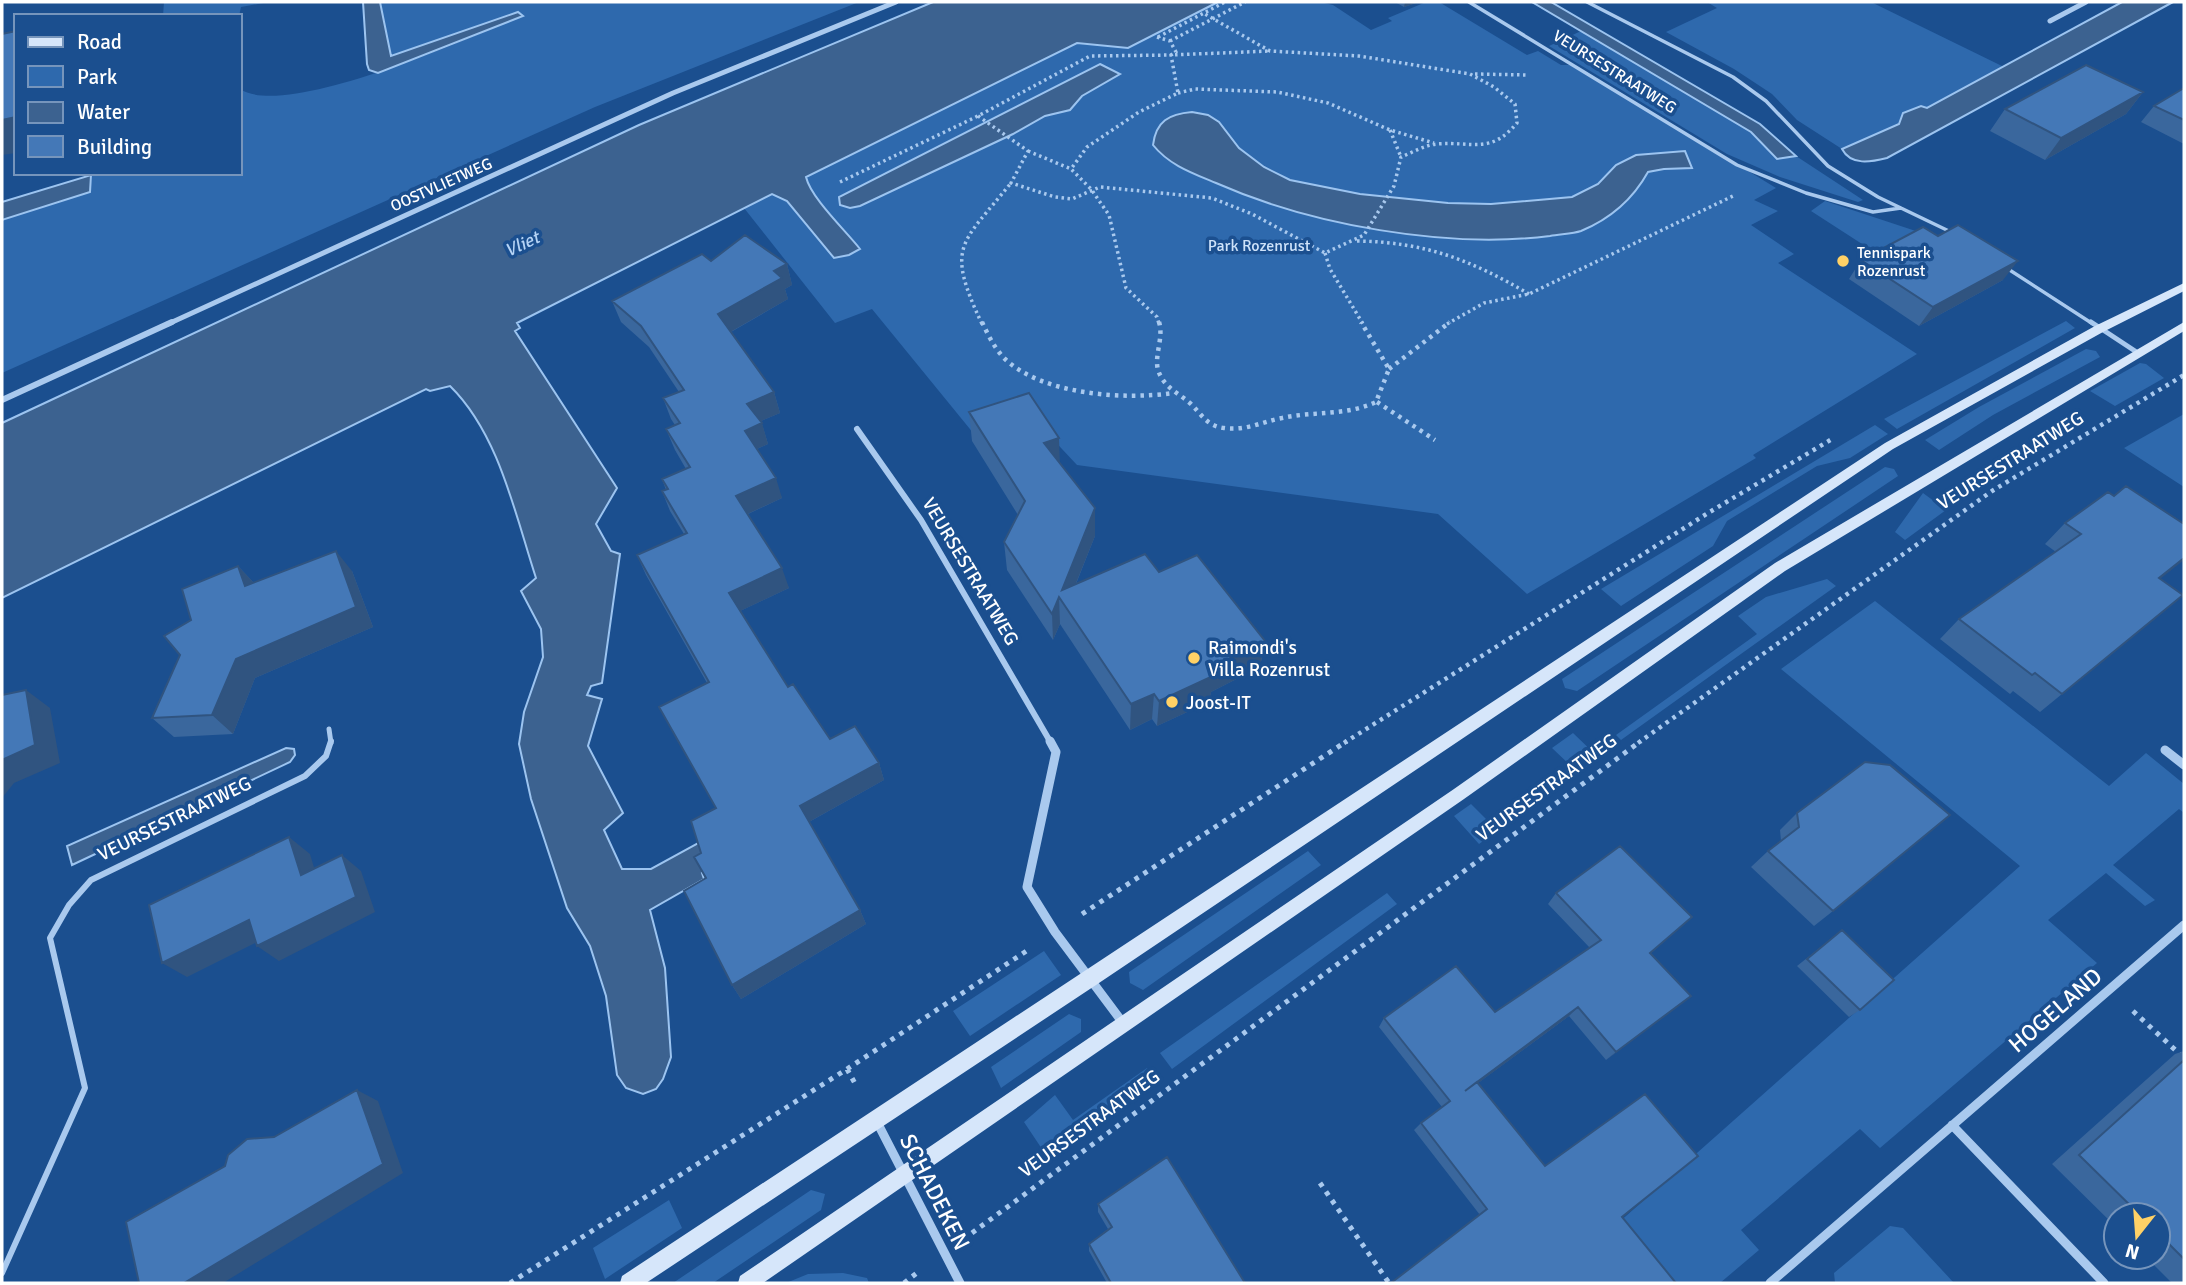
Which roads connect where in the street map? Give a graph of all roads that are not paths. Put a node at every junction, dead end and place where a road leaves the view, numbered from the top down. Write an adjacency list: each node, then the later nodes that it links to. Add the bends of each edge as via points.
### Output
1 (896, 2): 14 (street, OOSTVLIETWEG, via 673,93)
2 (1469, 2): 6 (lane, VEURSESTRAATWEG, via 1703,145)
3 (1587, 2): 7 (lane, via 1733,77 1766,101 1828,166)
4 (2087, 2): 5 (street)
5 (2050, 22)
6 (1768, 178): 7 (lane, VEURSESTRAATWEG, via 1873,212)
7 (1904, 208): 8 (lane)
8 (1959, 237)
9 (2004, 267): 12 (lane)
10 (2184, 287): 12 (street)
11 (2184, 326): 13 (street, VEURSESTRAATWEG)
12 (2099, 329): 13 (lane); 20 (street, via 1889,446)
13 (2138, 353): 21 (street, VEURSESTRAATWEG, via 1780,567)
14 (2, 400)
15 (857, 429): 20 (street, VEURSESTRAATWEG, via 921,520 1056,752 1027,887)
16 (329, 729): 25 (lane, VEURSESTRAATWEG, via 332,738 326,758 306,776 91,880 69,905 50,938 85,1088)
17 (2165, 750): 18 (street)
18 (2184, 765)
19 (2184, 925): 23 (street, HOGELAND)
20 (1090, 979): 21 (street, VEURSESTRAATWEG); 22 (street)
21 (1124, 1023): 24 (street, VEURSESTRAATWEG)
22 (875, 1120): 24 (street, SCHADEKEN); 26 (street)
23 (1952, 1125): 29 (street, HOGELAND); 30 (street)
24 (905, 1174): 27 (street, VEURSESTRAATWEG); 28 (street, SCHADEKEN)
25 (2, 1273)
26 (629, 1283)
27 (747, 1283)
28 (960, 1283)
29 (1770, 1283)
30 (2104, 1283)

